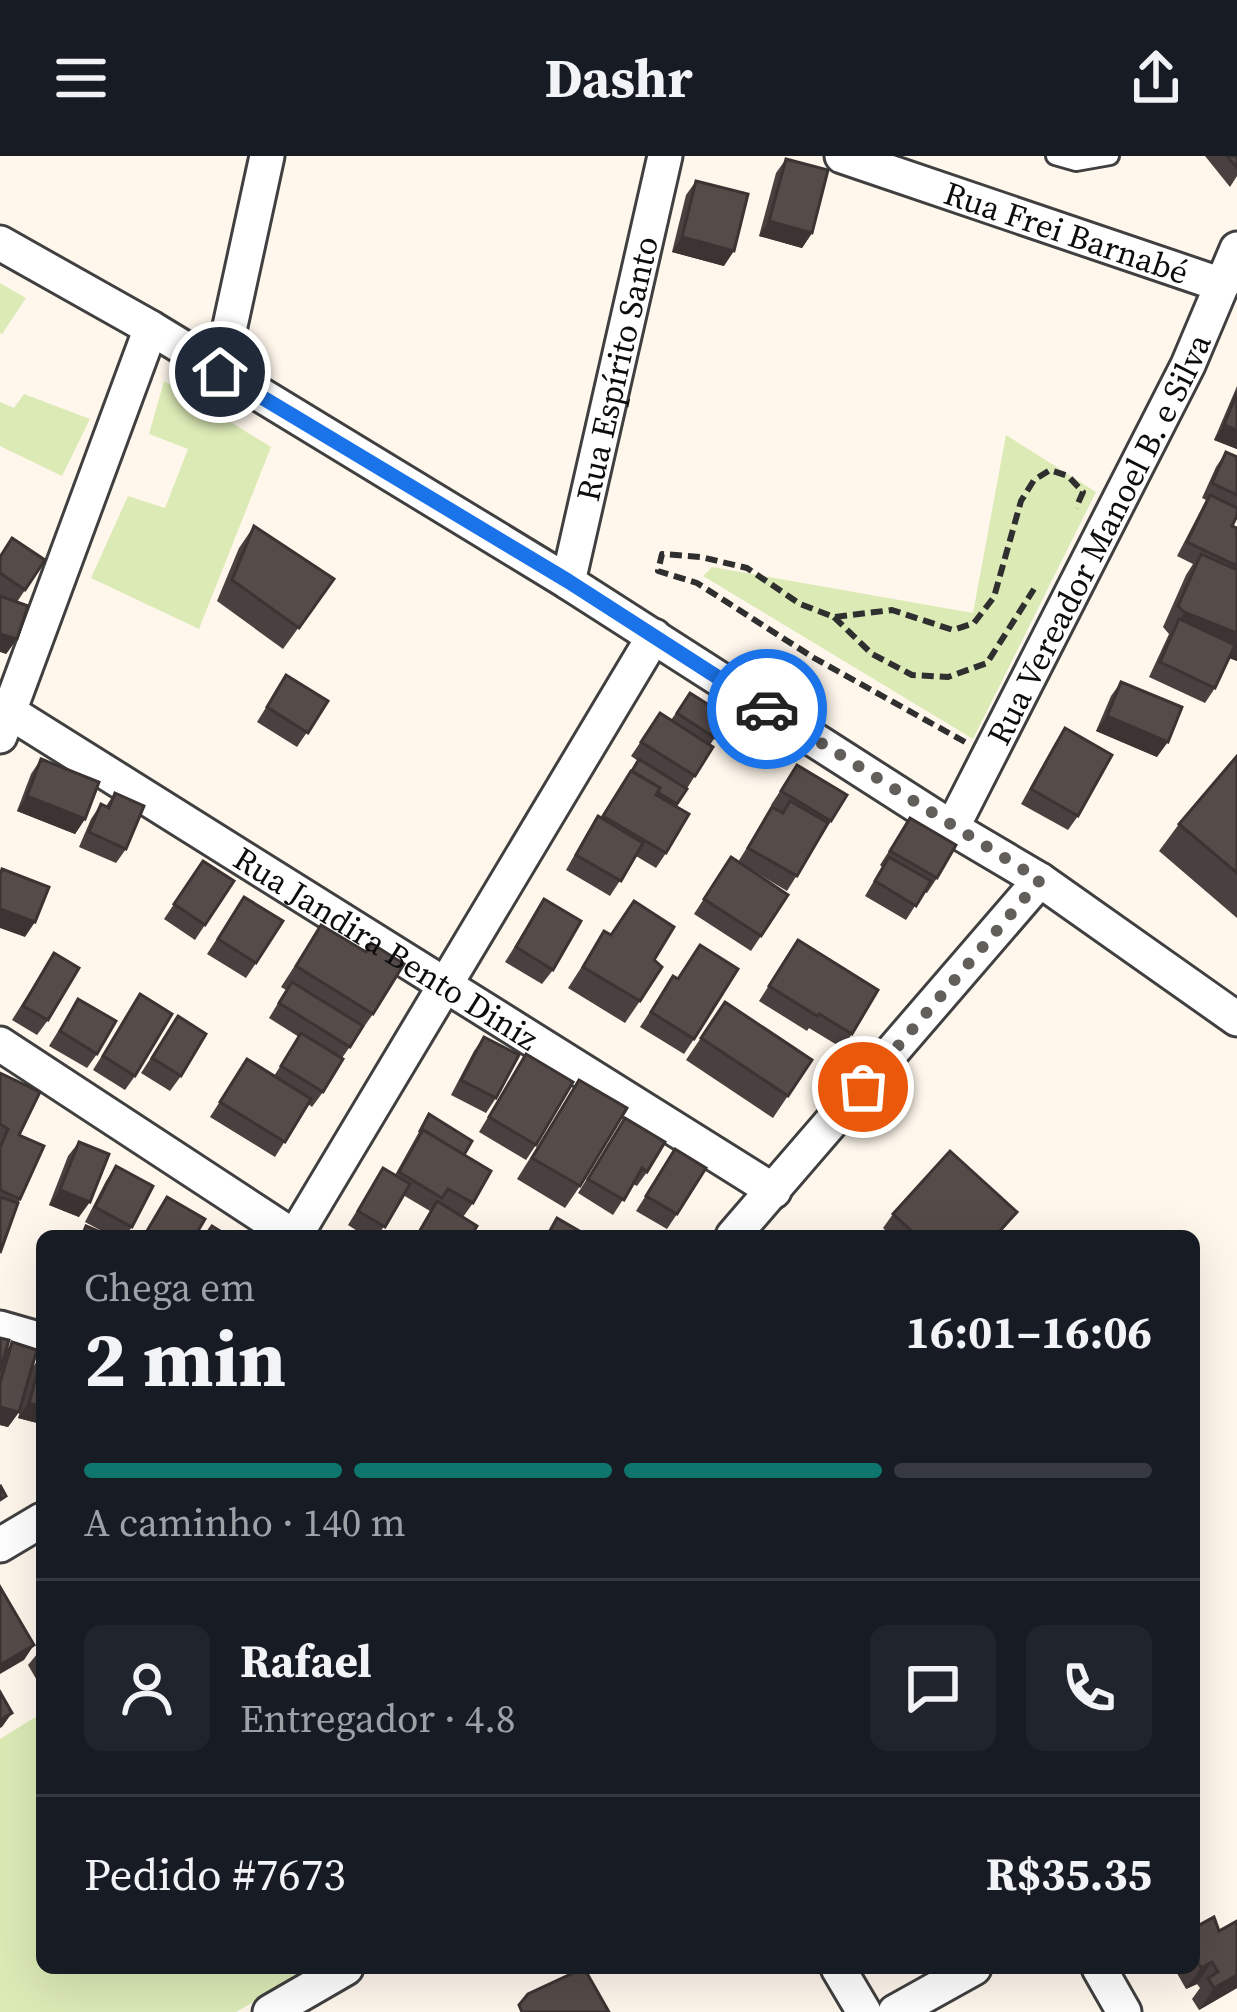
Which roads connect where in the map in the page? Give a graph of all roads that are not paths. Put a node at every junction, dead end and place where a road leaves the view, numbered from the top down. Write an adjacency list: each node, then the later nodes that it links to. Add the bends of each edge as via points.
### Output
1 (267, 156): 10 (street)
2 (665, 156): 11 (street, Rua Espírito Santo)
3 (842, 156): 8 (street, Rua Frei Barnabé)
4 (1055, 156): 5 (lane)
5 (1110, 156)
6 (0, 243): 9 (street)
7 (1237, 248): 8 (street, Rua Vereador Manoel B. e Silva)
8 (1222, 285): 14 (street, Rua Vereador Manoel B. e Silva)
9 (151, 328): 10 (street); 13 (street)
10 (220, 372): 11 (street)
11 (568, 581): 12 (street)
12 (654, 636): 14 (street); 16 (street)
13 (3, 718): 16 (street, Rua Jandira Bento Diniz)
14 (952, 828): 15 (street)
15 (1040, 880): 17 (street); 19 (street)
16 (449, 984): 19 (street, Rua Jandira Bento Diniz); 21 (street)
17 (1237, 1019)
18 (0, 1044): 20 (street)
19 (774, 1191): 22 (street)
20 (285, 1230)
21 (298, 1230)
22 (738, 1230)
23 (0, 1328): 24 (street)
24 (36, 1338)
25 (36, 1524): 26 (street)
26 (0, 1545)
27 (336, 1974): 31 (street)
28 (842, 1974): 32 (street)
29 (963, 1974): 33 (street)
30 (1103, 1974): 34 (street)
31 (270, 2012)
32 (864, 2012)
33 (895, 2012)
34 (1124, 2012)

